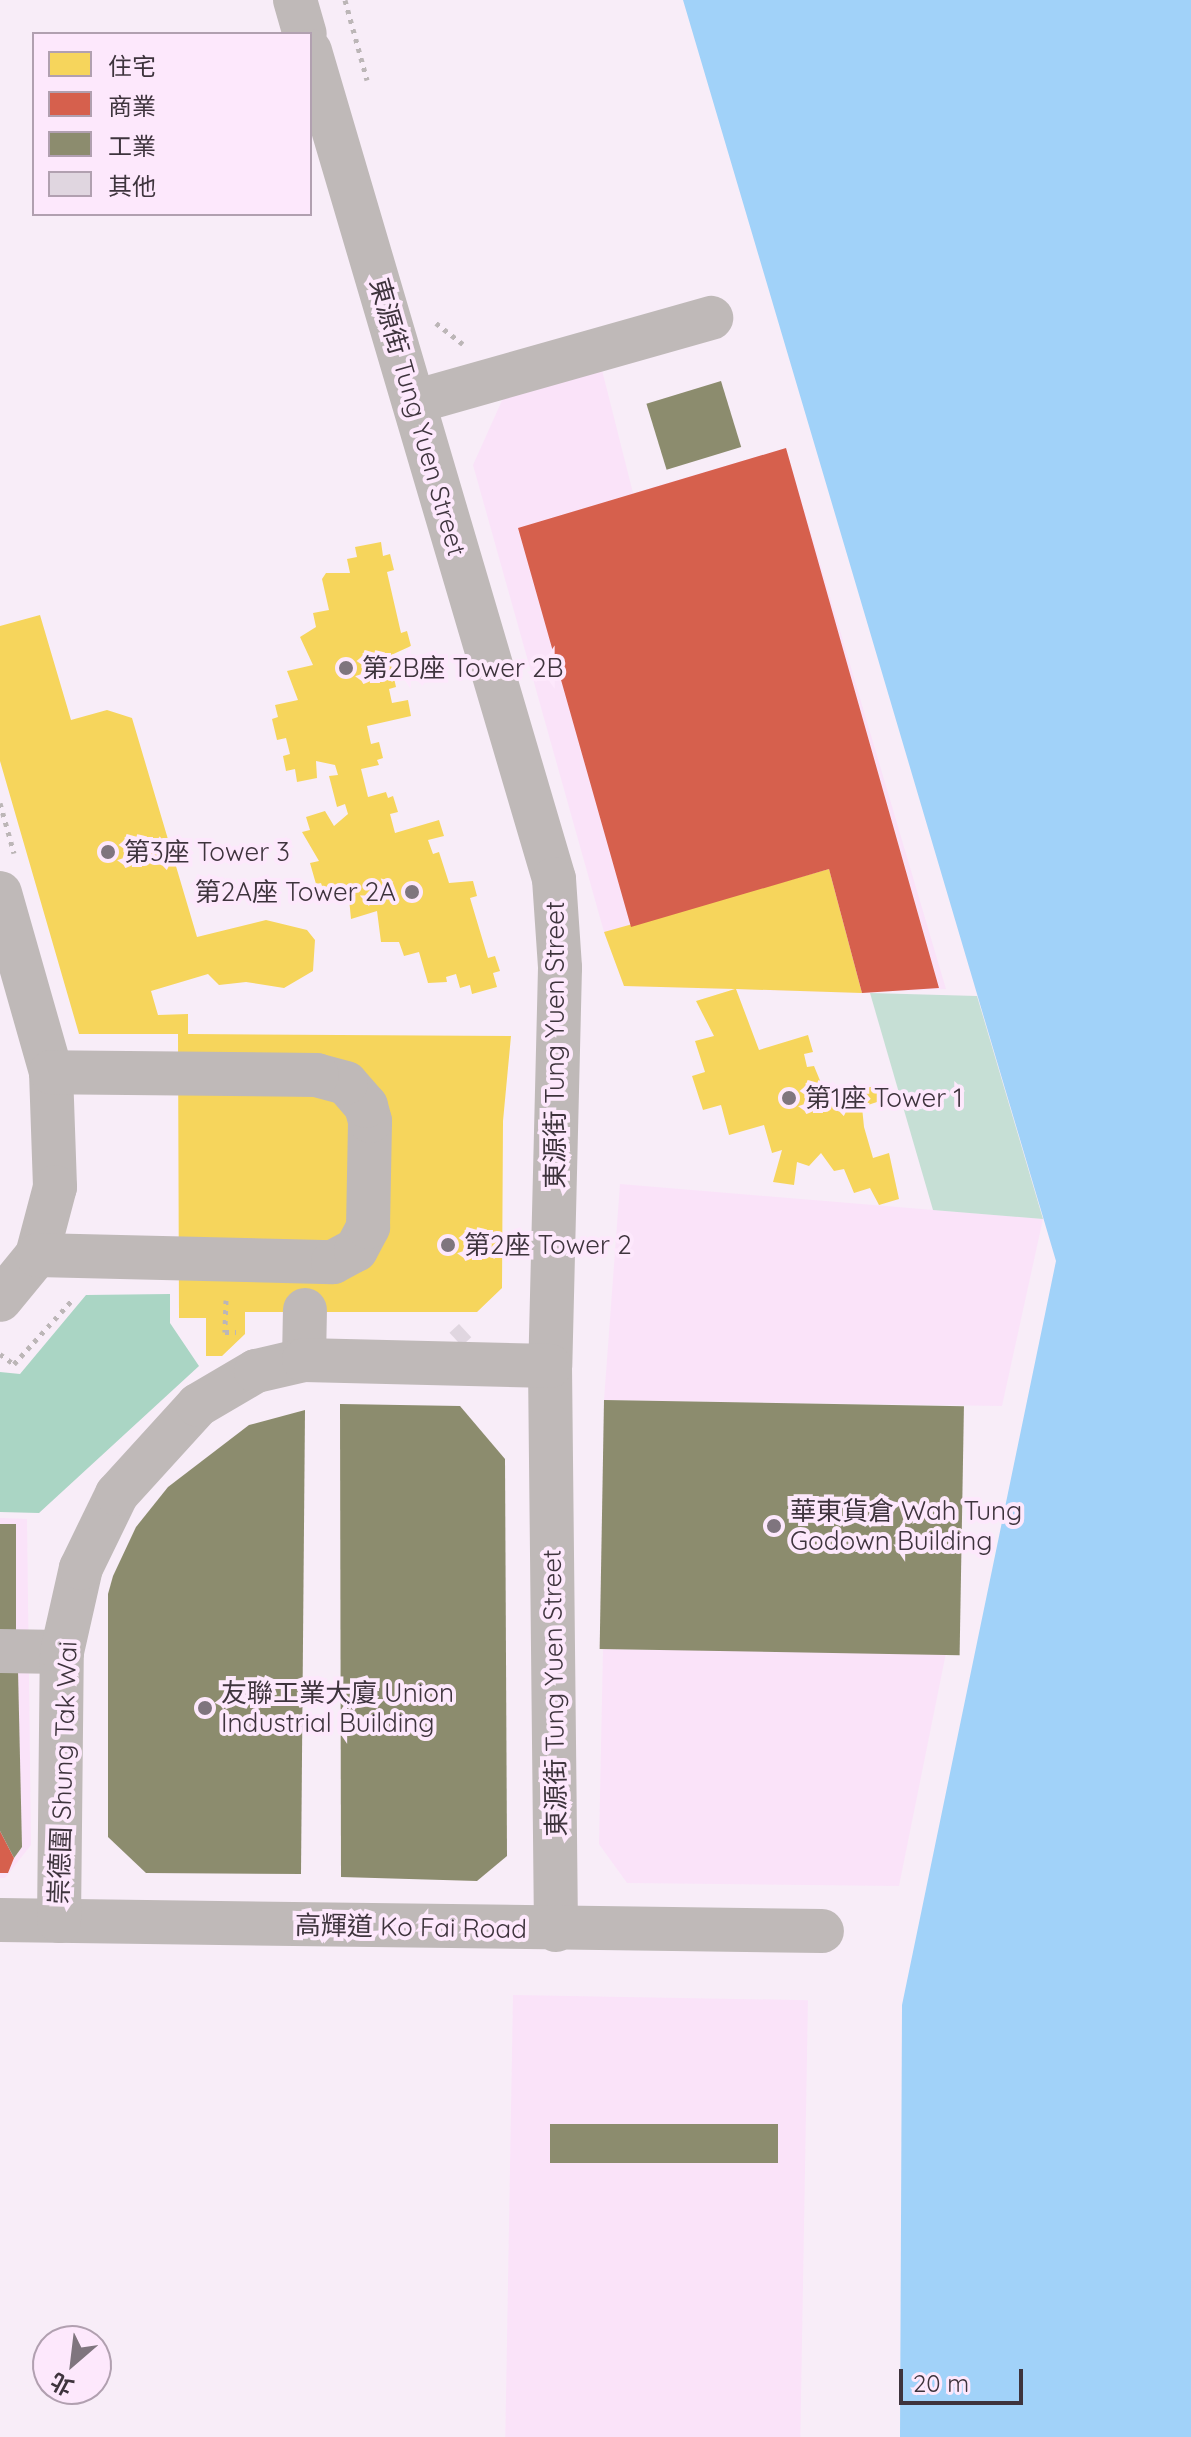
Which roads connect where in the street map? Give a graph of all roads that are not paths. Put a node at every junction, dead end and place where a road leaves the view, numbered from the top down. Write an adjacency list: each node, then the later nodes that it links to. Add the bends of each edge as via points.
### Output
1 (295, 0): 2 (street)
2 (304, 32)
3 (312, 58): 5 (street, 東源街 Tung Yuen Street)
4 (711, 318): 5 (street)
5 (414, 402): 12 (street, 東源街 Tung Yuen Street, via 554,879 560,983)
6 (0, 893): 7 (street)
7 (51, 1072): 8 (street, via 55,1187); 8 (street, via 332,1077 357,1093 370,1121 368,1227 364,1240 333,1262 86,1273)
8 (37, 1255): 9 (street)
9 (0, 1300)
10 (305, 1310): 11 (street)
11 (304, 1360): 12 (street, 崇德圍 Shung Tak Wai); 14 (street, 崇德圍 Shung Tak Wai, via 256,1371 198,1405 117,1494 81,1568)
12 (550, 1366): 17 (street, 東源街 Tung Yuen Street)
13 (0, 1651): 14 (street)
14 (62, 1652): 16 (street, 崇德圍 Shung Tak Wai)
15 (0, 1920): 16 (street, 高輝道 Ko Fai Road)
16 (59, 1921): 17 (street, 高輝道 Ko Fai Road)
17 (556, 1930): 18 (street, 高輝道 Ko Fai Road)
18 (822, 1931)

